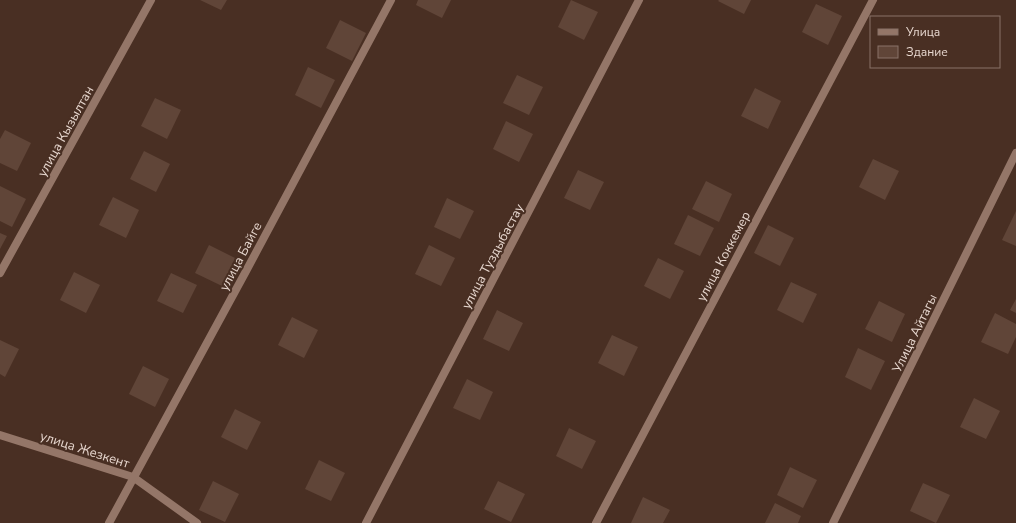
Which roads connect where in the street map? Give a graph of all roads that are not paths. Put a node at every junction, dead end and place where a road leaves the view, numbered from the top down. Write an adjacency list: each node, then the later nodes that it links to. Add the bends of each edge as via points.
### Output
1 (151, 0): 6 (street, улица Кызылтан)
2 (391, 0): 8 (street, улица Байге, via 246,273)
3 (639, 0): 11 (street, улица Туздыбастау)
4 (872, 0): 12 (street, улица Коккемер)
5 (1016, 153): 13 (street, Улица Айтагы)
6 (0, 273)
7 (0, 435): 8 (street, улица Жезкент)
8 (133, 477): 9 (street, улица Байге); 10 (street, улица Жезкент)
9 (109, 523)
10 (197, 523)
11 (366, 523)
12 (596, 523)
13 (833, 523)

